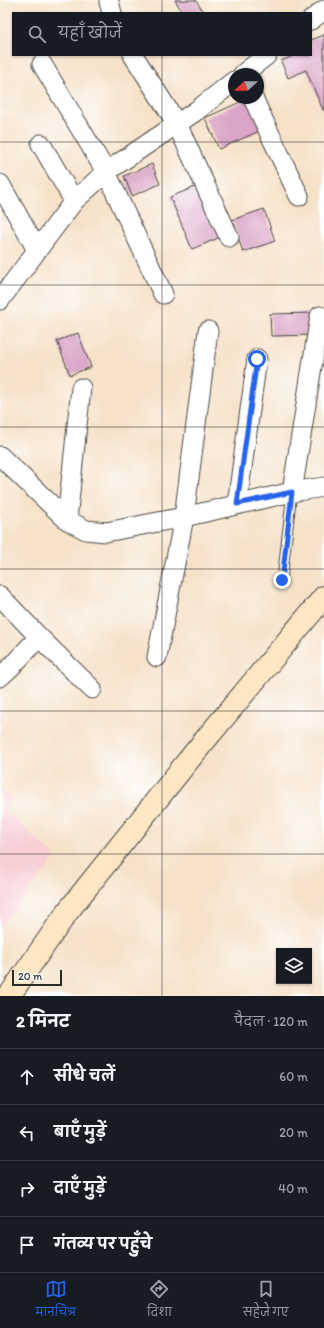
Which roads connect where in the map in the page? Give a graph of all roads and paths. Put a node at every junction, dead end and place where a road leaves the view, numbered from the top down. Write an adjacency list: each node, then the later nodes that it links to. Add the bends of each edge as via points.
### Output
1 (134, 56): 7 (street)
2 (266, 56): 4 (street)
3 (42, 64): 9 (street)
4 (251, 68)
5 (228, 86): 7 (street)
6 (256, 104): 11 (street)
7 (176, 124): 9 (street); 13 (street)
8 (42, 144): 12 (street)
9 (106, 172): 12 (street); 15 (street)
10 (0, 184): 14 (street)
11 (299, 196)
12 (74, 201): 14 (street)
13 (229, 237)
14 (37, 250): 16 (street)
15 (163, 294)
16 (0, 300)
17 (320, 316): 23 (street)
18 (208, 331): 25 (street)
19 (257, 359): 24 (street)
20 (81, 388): 26 (street)
21 (0, 456): 26 (street)
22 (324, 487): 23 (street)
23 (292, 492): 24 (street); 27 (lane)
24 (237, 504): 25 (street)
25 (184, 517): 26 (street, via 106,532 86,530); 31 (street)
26 (67, 520)
27 (282, 580)
28 (0, 596): 30 (street)
29 (324, 597): 34 (street, via 68,911)
30 (39, 637): 32 (street); 33 (street)
31 (157, 657)
32 (0, 677)
33 (92, 689)
34 (9, 996)

